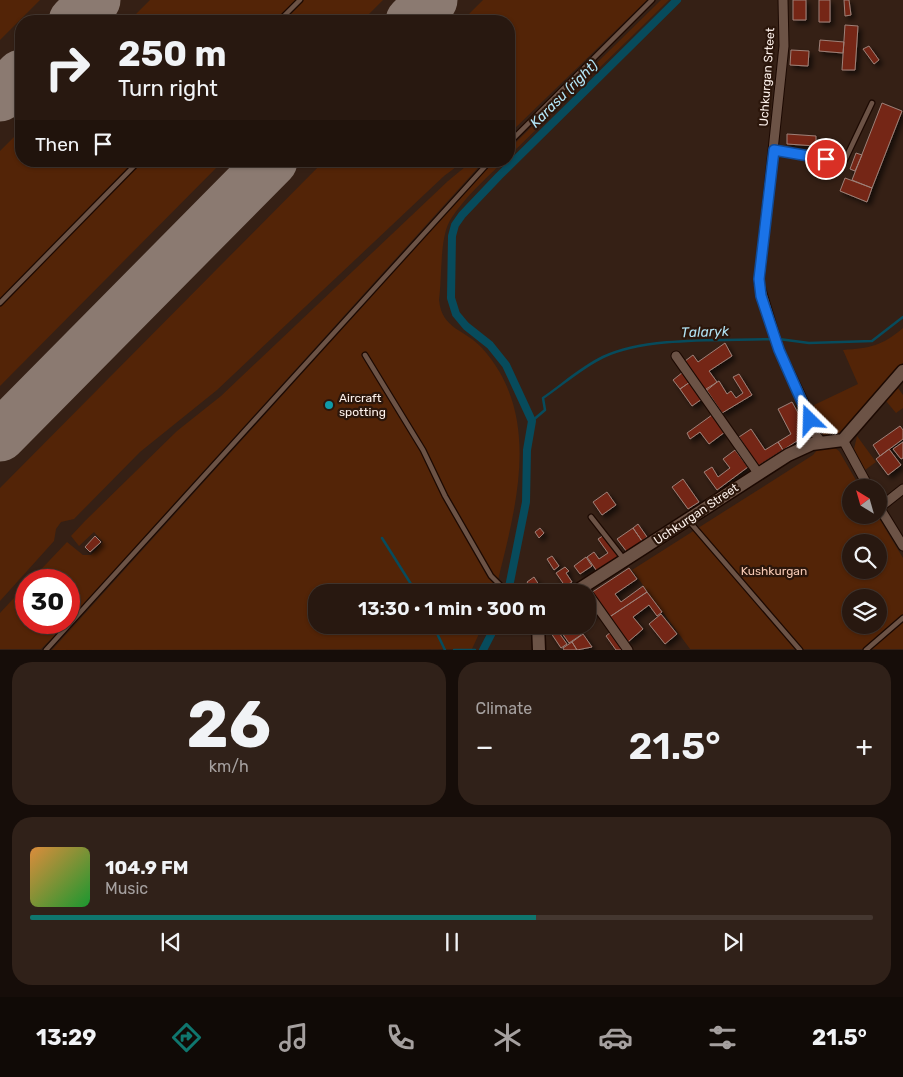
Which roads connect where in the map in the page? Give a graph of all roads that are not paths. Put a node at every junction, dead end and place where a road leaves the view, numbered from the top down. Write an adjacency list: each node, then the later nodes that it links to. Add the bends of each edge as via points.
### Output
1 (300, 0): 4 (lane)
2 (652, 0): 6 (lane)
3 (783, 0): 7 (street, Uchkurgan Srteet, via 784,46)
4 (285, 15)
5 (872, 103): 7 (lane, via 844,162)
6 (515, 137)
7 (774, 150): 15 (street, Uchkurgan Srteet, via 759,279 761,296 779,350)
8 (133, 167): 10 (lane)
9 (485, 167): 30 (lane)
10 (0, 303)
11 (365, 354): 25 (lane, via 423,450 486,568)
12 (676, 356): 16 (street)
13 (903, 371): 14 (street)
14 (843, 440): 15 (street, Uchkurgan Street); 17 (street)
15 (820, 442): 16 (street, Uchkurgan Street, via 796,451)
16 (758, 473): 21 (street, Uchkurgan Street)
17 (863, 479)
18 (903, 489): 19 (street)
19 (888, 500)
20 (591, 517): 24 (lane)
21 (688, 520): 24 (street, Uchkurgan Street); 33 (lane)
22 (888, 522): 23 (street)
23 (903, 546)
24 (626, 561): 26 (street, Uchkurgan Street)
25 (498, 584)
26 (590, 584)
27 (596, 610): 32 (street)
28 (903, 618): 34 (lane)
29 (538, 634): 31 (street)
30 (46, 650)
31 (539, 650)
32 (628, 650)
33 (800, 650)
34 (866, 650)

